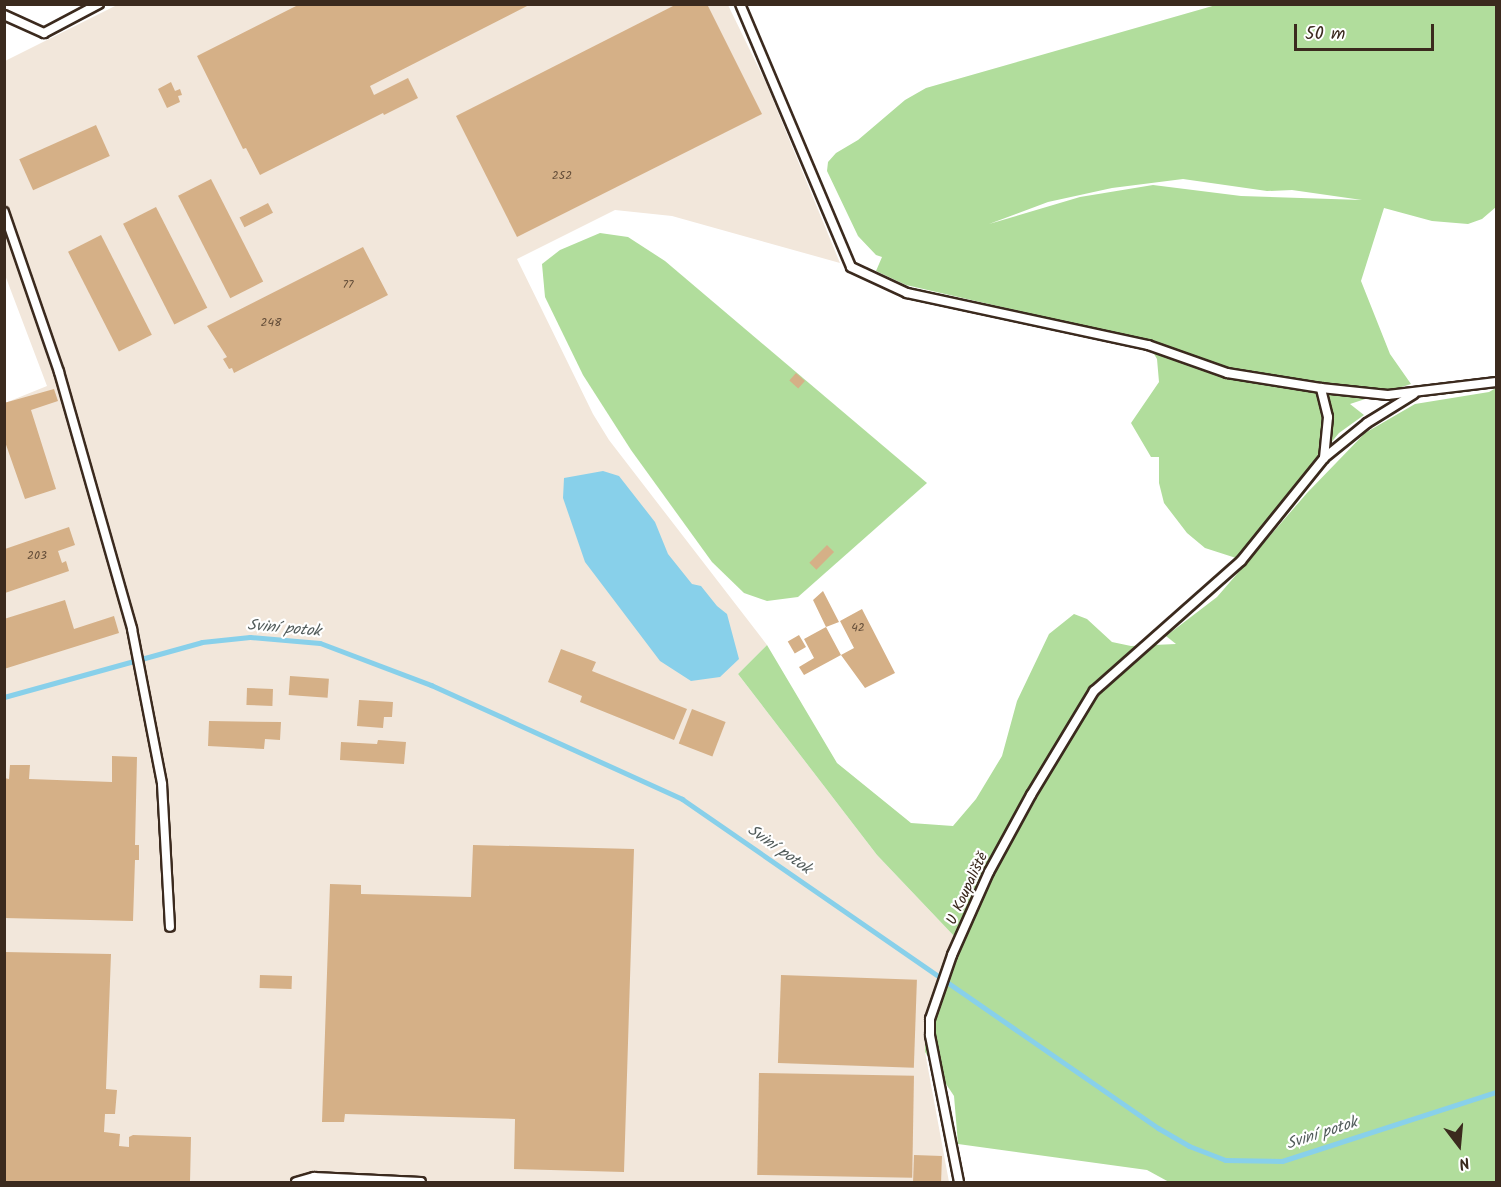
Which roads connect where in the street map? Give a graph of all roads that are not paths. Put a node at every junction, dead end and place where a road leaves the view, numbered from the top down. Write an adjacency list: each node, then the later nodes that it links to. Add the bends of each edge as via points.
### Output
1 (99, 4): 3 (lane, via 44,33)
2 (740, 4): 6 (lane, via 851,267 907,293 1149,345 1227,373)
3 (4, 15)
4 (4, 212): 9 (lane, via 60,372 132,629 162,784)
5 (1497, 382): 7 (lane)
6 (1321, 388): 7 (lane); 8 (lane, via 1328,417)
7 (1416, 393): 8 (lane, U Koupaliště, via 1367,423)
8 (1324, 458): 12 (lane, U Koupaliště, via 1241,561 1095,691 989,872 934,1001 930,1035)
9 (170, 927)
10 (296, 1182): 11 (lane, via 314,1177)
11 (421, 1182)
12 (959, 1182)

